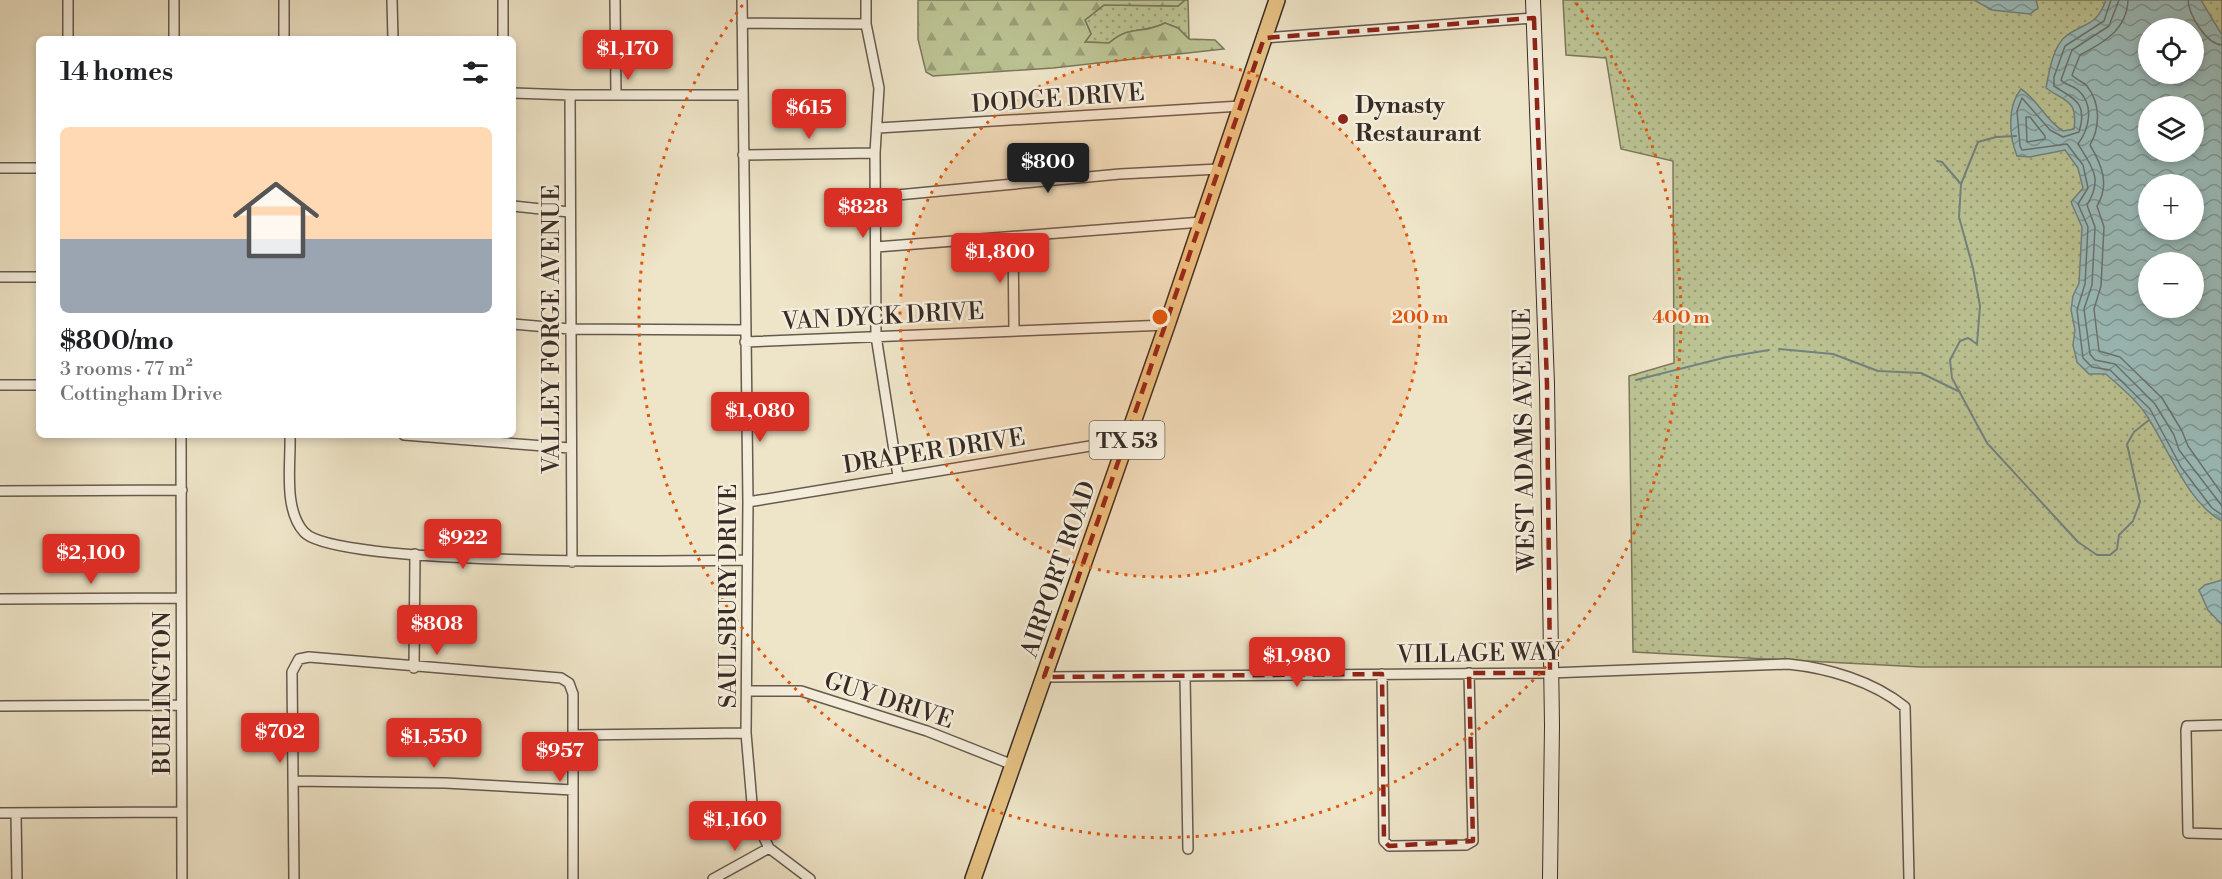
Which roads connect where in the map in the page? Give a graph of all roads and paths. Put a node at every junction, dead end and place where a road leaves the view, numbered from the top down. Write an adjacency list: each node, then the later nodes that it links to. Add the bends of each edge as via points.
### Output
1 (68, 0): 14 (street)
2 (174, 0): 15 (street)
3 (284, 0): 16 (street)
4 (393, 0): 17 (street)
5 (503, 0): 18 (street)
6 (615, 0): 21 (street)
7 (742, 0): 12 (street, SAULSBURY DRIVE)
8 (867, 0): 13 (street)
9 (1277, 0): 19 (main road, AIRPORT ROAD / TX 53)
10 (1533, 0): 11 (main road, WEST ADAMS AVENUE)
11 (1534, 18): 19 (street); 64 (main road, WEST ADAMS AVENUE, via 1547,384)
12 (742, 23): 13 (street); 22 (street, SAULSBURY DRIVE)
13 (867, 24): 25 (street, via 879,88)
14 (68, 36)
15 (174, 36)
16 (284, 36)
17 (393, 36)
18 (503, 36)
19 (1264, 38): 24 (main road, AIRPORT ROAD / TX 53)
20 (516, 93): 23 (street)
21 (616, 94): 22 (street); 23 (street)
22 (742, 95): 27 (street, SAULSBURY DRIVE)
23 (570, 96): 33 (street, VALLEY FORGE AVENUE)
24 (1241, 106): 25 (street, DODGE DRIVE); 30 (main road, AIRPORT ROAD / TX 53)
25 (878, 128): 26 (street)
26 (875, 153): 27 (street); 31 (street)
27 (743, 155): 42 (street, SAULSBURY DRIVE)
28 (0, 168): 29 (street)
29 (36, 168)
30 (1219, 170): 31 (street, via 1108,175); 34 (main road, AIRPORT ROAD / TX 53)
31 (876, 197): 36 (street)
32 (516, 206): 33 (street)
33 (569, 212): 41 (street, VALLEY FORGE AVENUE)
34 (1202, 222): 35 (street); 40 (main road, AIRPORT ROAD / TX 53)
35 (1012, 237): 36 (street); 43 (street)
36 (876, 247): 44 (street)
37 (0, 277): 38 (street)
38 (36, 277)
39 (516, 324): 41 (street)
40 (1167, 325): 43 (street, VAN DYCK DRIVE); 51 (main road, AIRPORT ROAD / TX 53)
41 (570, 329): 42 (street); 52 (street, VALLEY FORGE AVENUE)
42 (745, 330): 45 (street, SAULSBURY DRIVE)
43 (1014, 330): 44 (street, VAN DYCK DRIVE)
44 (876, 336): 45 (street, VAN DYCK DRIVE); 53 (street)
45 (745, 342): 56 (street, SAULSBURY DRIVE)
46 (0, 385): 47 (street)
47 (36, 385)
48 (181, 438): 54 (street, BURLINGTON)
49 (290, 438): 57 (street, via 292,506 296,522 305,534 332,546)
50 (442, 438): 52 (street)
51 (1127, 440): 53 (street, DRAPER DRIVE); 67 (main road, AIRPORT ROAD / TX 53)
52 (570, 448): 59 (street, VALLEY FORGE AVENUE)
53 (898, 476): 56 (street, DRAPER DRIVE)
54 (182, 490): 55 (street); 60 (street, BURLINGTON)
55 (0, 491)
56 (748, 502): 58 (street, SAULSBURY DRIVE)
57 (415, 554): 59 (street); 62 (street)
58 (747, 560): 59 (street); 68 (street, SAULSBURY DRIVE)
59 (572, 562)
60 (181, 598): 61 (street); 69 (street, BURLINGTON)
61 (0, 599)
62 (414, 668): 73 (street, via 561,678 569,683 573,694); 75 (street, via 299,658 292,672)
63 (1469, 673): 64 (street, VILLAGE WAY); 65 (street, VILLAGE WAY); 65 (street, via 1473,841 1467,845 1389,846 1384,840)
64 (1550, 673): 90 (main road, WEST ADAMS AVENUE); 91 (street, VILLAGE WAY, via 1798,665 1818,668 1887,693 1905,707)
65 (1382, 674): 66 (street, VILLAGE WAY)
66 (1185, 676): 67 (street, VILLAGE WAY); 82 (street)
67 (1044, 677): 74 (main road, AIRPORT ROAD / TX 53)
68 (748, 691): 72 (street, SAULSBURY DRIVE); 74 (street, GUY DRIVE, via 801,691 927,731)
69 (180, 705): 70 (street); 77 (street, BURLINGTON)
70 (0, 706)
71 (2222, 725): 80 (street, via 2187,726 2188,833)
72 (746, 733): 73 (street); 81 (street, SAULSBURY DRIVE, via 753,815)
73 (573, 735): 76 (street)
74 (1013, 765): 89 (main road, AIRPORT ROAD / TX 53)
75 (293, 781): 76 (street); 85 (street)
76 (573, 790): 86 (street)
77 (181, 812): 79 (street); 84 (street, BURLINGTON)
78 (0, 813): 79 (street)
79 (16, 813): 83 (street)
80 (2222, 834)
81 (769, 848): 87 (street); 88 (street, SAULSBURY DRIVE)
82 (1188, 849)
83 (17, 879)
84 (182, 879)
85 (294, 879)
86 (573, 879)
87 (713, 879)
88 (810, 879)
89 (973, 879)
90 (1550, 879)
91 (1909, 879)

